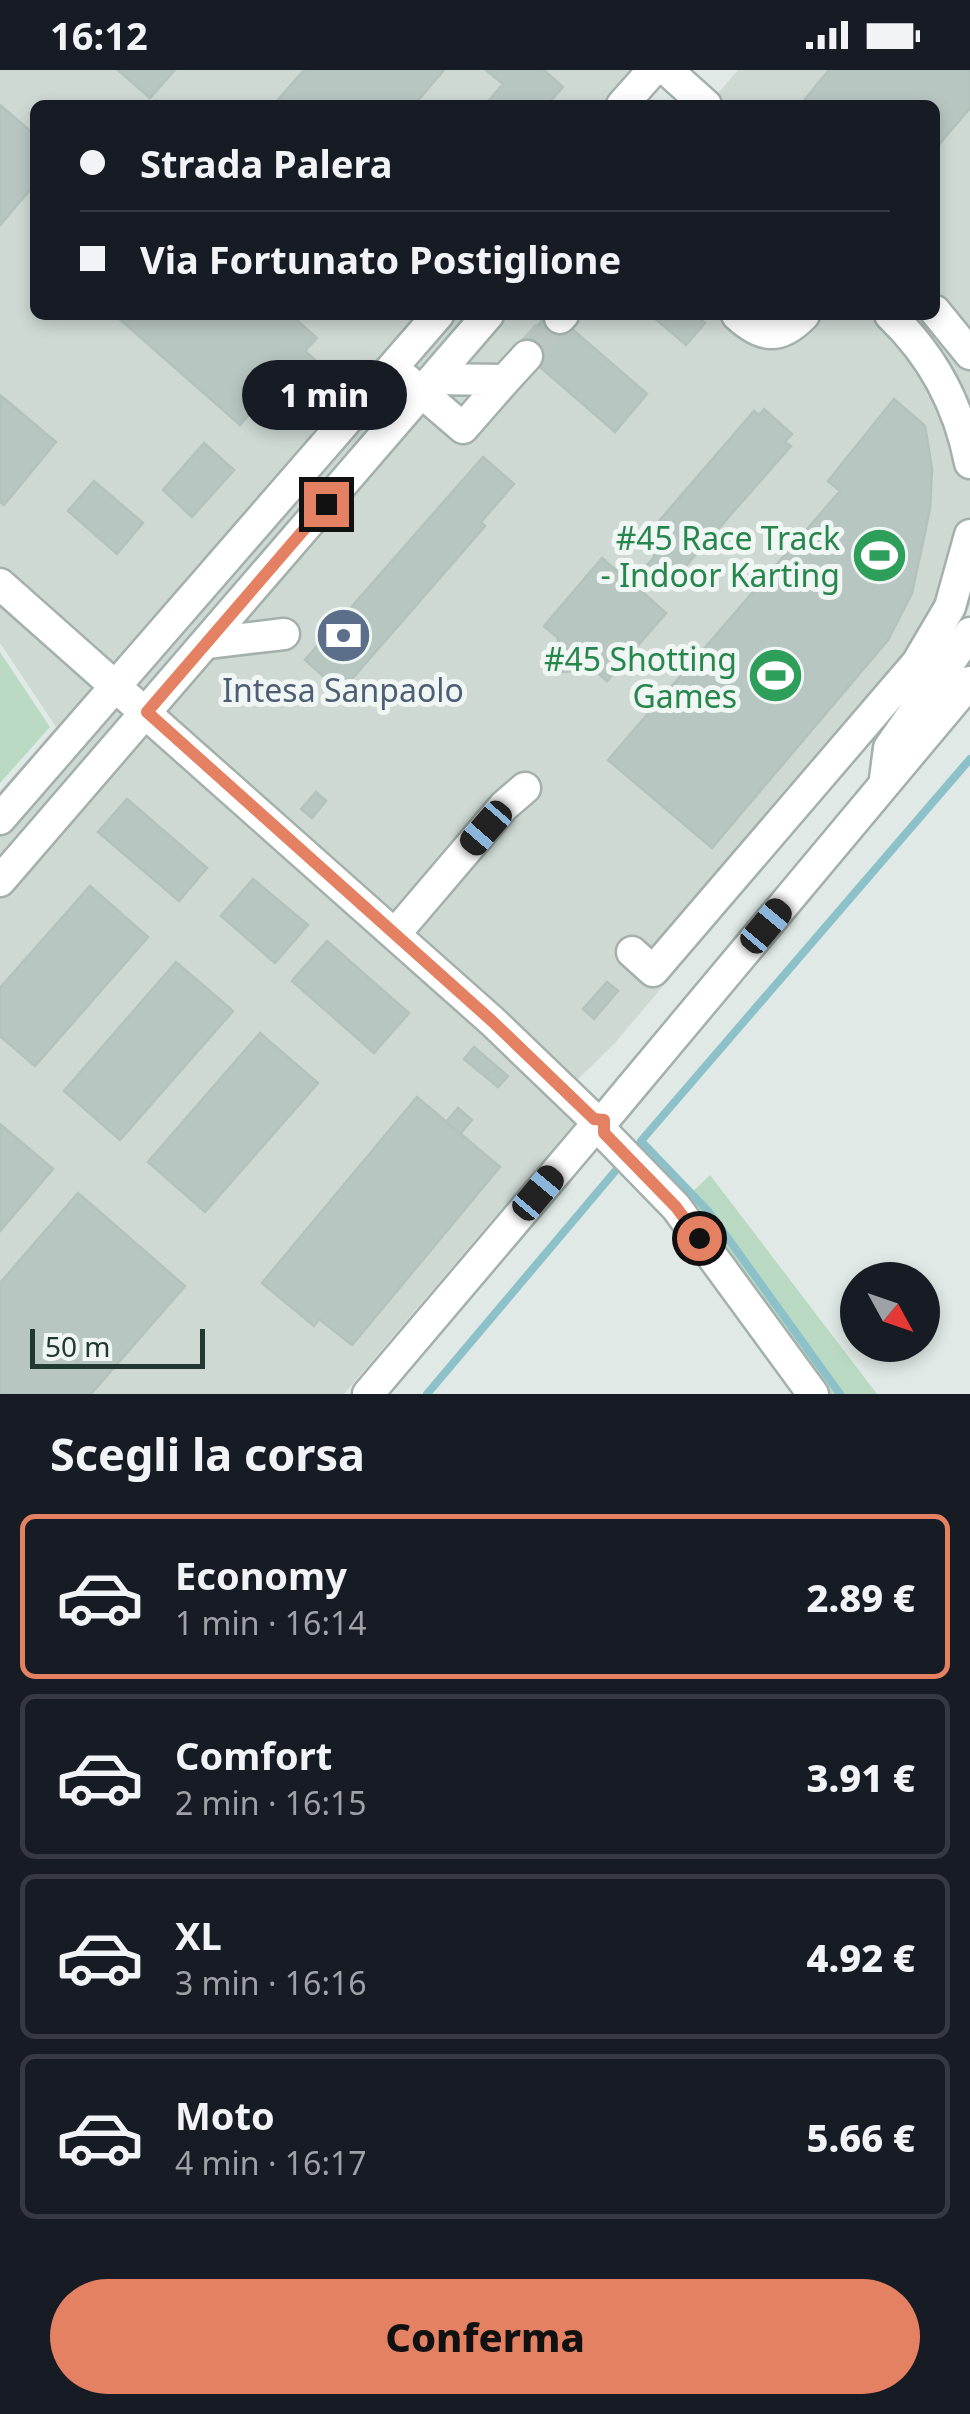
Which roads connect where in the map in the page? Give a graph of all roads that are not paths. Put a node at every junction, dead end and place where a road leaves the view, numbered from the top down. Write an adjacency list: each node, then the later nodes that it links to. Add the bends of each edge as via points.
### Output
1 (653, 70): 2 (street)
2 (626, 100)
3 (940, 317): 9 (street)
4 (434, 320): 11 (street)
5 (484, 320): 13 (street)
6 (744, 320): 7 (street, via 764,335 789,330)
7 (799, 320)
8 (895, 320): 14 (street, via 927,356)
9 (970, 354)
10 (527, 356): 12 (street)
11 (392, 368): 13 (street); 21 (street)
12 (505, 380): 13 (street); 13 (street, via 463,428)
13 (427, 386): 19 (street)
14 (970, 463)
15 (970, 535): 28 (street, via 950,607 925,651 680,919 653,972)
16 (0, 584): 21 (street)
17 (970, 633): 23 (street, via 889,748)
18 (284, 634): 19 (street)
19 (207, 642): 22 (street)
20 (970, 682): 23 (street)
21 (116, 685): 22 (street); 25 (street)
22 (147, 712): 26 (street); 27 (street)
23 (884, 786): 29 (street)
24 (525, 788): 27 (street)
25 (0, 819)
26 (0, 882)
27 (395, 934): 29 (street)
28 (632, 952)
29 (598, 1126): 30 (street); 31 (street, via 676,1207)
30 (368, 1394)
31 (814, 1394)

